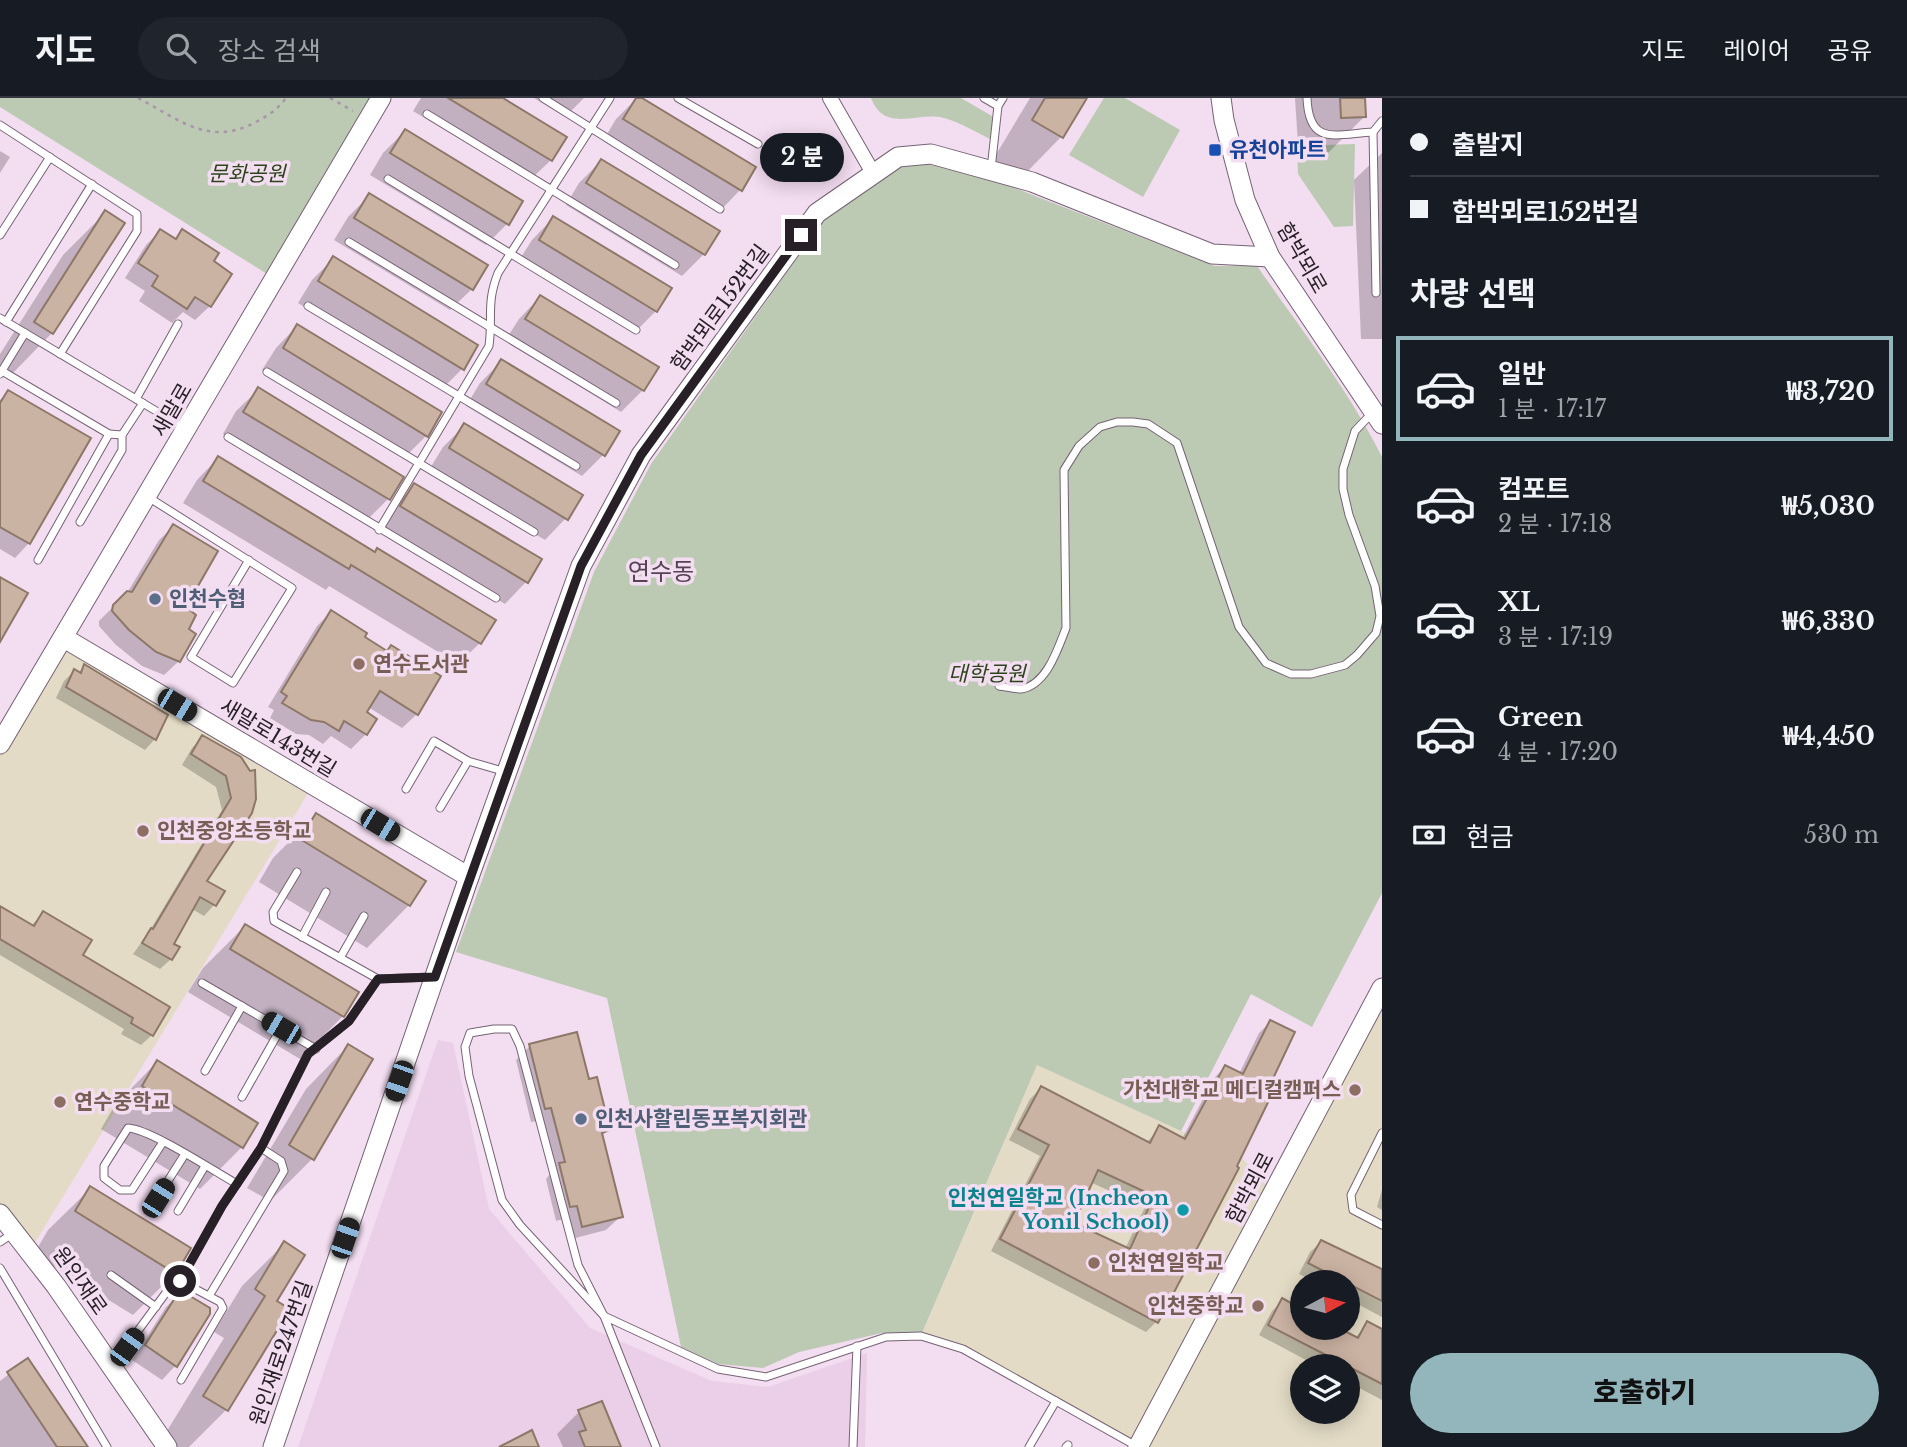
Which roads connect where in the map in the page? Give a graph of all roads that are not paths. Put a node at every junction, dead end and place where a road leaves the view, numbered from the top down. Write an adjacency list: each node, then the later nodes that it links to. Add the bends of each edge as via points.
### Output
1 (381, 98): 43 (street, 새말로)
2 (542, 98): 14 (lane)
3 (610, 98): 14 (lane)
4 (678, 98): 16 (lane)
5 (830, 98): 19 (street)
6 (984, 98): 10 (lane)
7 (1003, 98): 10 (lane)
8 (1221, 98): 27 (street, 함박뫼로, via 1245,200)
9 (1307, 98): 15 (lane, via 1308,117 1316,130 1324,134)
10 (998, 106): 18 (lane)
11 (427, 114): 22 (lane)
12 (1382, 121): 15 (lane)
13 (0, 125): 17 (lane)
14 (590, 128): 22 (lane); 23 (lane)
15 (1373, 132): 29 (lane)
16 (758, 144)
17 (50, 157): 21 (lane); 24 (lane)
18 (991, 171): 19 (street, 함박뫼로152번길, via 931,155 898,157); 27 (street, 함박뫼로152번길, via 1032,182 1212,254)
19 (873, 173): 60 (street, 함박뫼로152번길, via 817,213 641,455 581,566)
20 (388, 178): 26 (lane)
21 (92, 184): 31 (lane); 36 (lane, via 137,214 137,231)
22 (551, 191): 26 (lane); 28 (lane)
23 (720, 209)
24 (0, 235)
25 (349, 243): 33 (lane)
26 (510, 254): 33 (lane, via 491,292); 34 (lane)
27 (1270, 257): 42 (street, 함박뫼로)
28 (675, 265)
29 (1376, 293)
30 (308, 306): 39 (lane)
31 (3, 320): 35 (lane)
32 (178, 324): 40 (lane)
33 (491, 328): 39 (lane, via 489,346); 41 (lane)
34 (636, 330)
35 (24, 333): 36 (lane); 38 (lane)
36 (60, 354): 40 (lane)
37 (267, 372): 47 (lane)
38 (1, 373): 44 (lane)
39 (459, 396): 47 (lane); 48 (lane)
40 (140, 401): 43 (lane); 45 (lane)
41 (616, 402)
42 (1378, 418): 57 (lane, via 1355,431 1343,469 1343,489 1375,586 1380,616 1376,633 1345,665 1291,674 1266,663 1239,627 1177,443 1148,424 1117,422 1100,426 1079,446 1064,470 1066,628 1057,652 1036,682 1022,689)
43 (187, 429): 49 (street, 새말로)
44 (109, 434): 45 (lane); 53 (lane)
45 (122, 435): 50 (lane, via 122,450)
46 (228, 437): 51 (lane)
47 (419, 463): 51 (lane); 52 (lane)
48 (576, 466)
49 (147, 497): 54 (lane); 56 (street, 새말로)
50 (80, 522)
51 (379, 530): 55 (lane)
52 (534, 532)
53 (38, 560)
54 (249, 561): 54 (lane, via 292,587 233,683 191,657)
55 (496, 598)
56 (64, 638): 58 (street, 새말로); 64 (street, 새말로143번길)
57 (999, 686)
58 (0, 744)
59 (468, 761): 60 (lane); 61 (lane, via 434,741); 62 (lane)
60 (507, 772): 64 (street, 함박뫼로152번길)
61 (406, 789)
62 (440, 808)
63 (297, 872): 67 (lane, via 273,912 274,921)
64 (469, 877): 69 (street, 원인재로247번길)
65 (326, 892): 67 (lane)
66 (364, 916): 68 (lane)
67 (302, 937): 68 (lane)
68 (340, 958): 70 (lane)
69 (435, 977): 70 (lane); 101 (street, 원인재로247번길)
70 (378, 979): 75 (lane, via 349,1021)
71 (202, 983): 73 (lane)
72 (1382, 988): 105 (street, 함박뫼로)
73 (242, 1006): 74 (lane); 76 (lane)
74 (281, 1028): 75 (lane); 77 (lane)
75 (316, 1049): 80 (lane, via 308,1054)
76 (205, 1072)
77 (242, 1097)
78 (1382, 1133): 87 (lane, via 1351,1195 1353,1210)
79 (163, 1142): 79 (lane, via 138,1128 128,1128 104,1166 104,1178 120,1190 132,1190); 81 (lane)
80 (261, 1148): 83 (lane); 92 (lane, via 281,1161 284,1171)
81 (185, 1154): 82 (lane); 84 (lane)
82 (205, 1166): 83 (lane); 85 (lane)
83 (237, 1184): 91 (lane)
84 (158, 1198)
85 (178, 1211)
86 (0, 1214): 88 (street, 원인재로)
87 (1382, 1225)
88 (8, 1237): 96 (street, 원인재로, via 56,1286)
89 (0, 1268): 99 (lane)
90 (111, 1275): 93 (lane)
91 (180, 1281): 92 (lane); 93 (lane)
92 (209, 1296): 97 (lane, via 222,1308)
93 (156, 1307): 96 (lane)
94 (604, 1316): 94 (lane, via 578,1265 512,1029 470,1033 465,1047 469,1076 502,1200); 95 (lane, via 718,1369 766,1377); 102 (lane)
95 (857, 1346): 98 (lane, via 886,1337 921,1336 963,1349); 103 (lane)
96 (112, 1367): 100 (street, 원인재로)
97 (181, 1380)
98 (1056, 1401): 104 (lane); 105 (lane)
99 (107, 1447)
100 (167, 1447)
101 (273, 1447)
102 (656, 1447)
103 (853, 1447)
104 (1028, 1447)
105 (1138, 1447)

